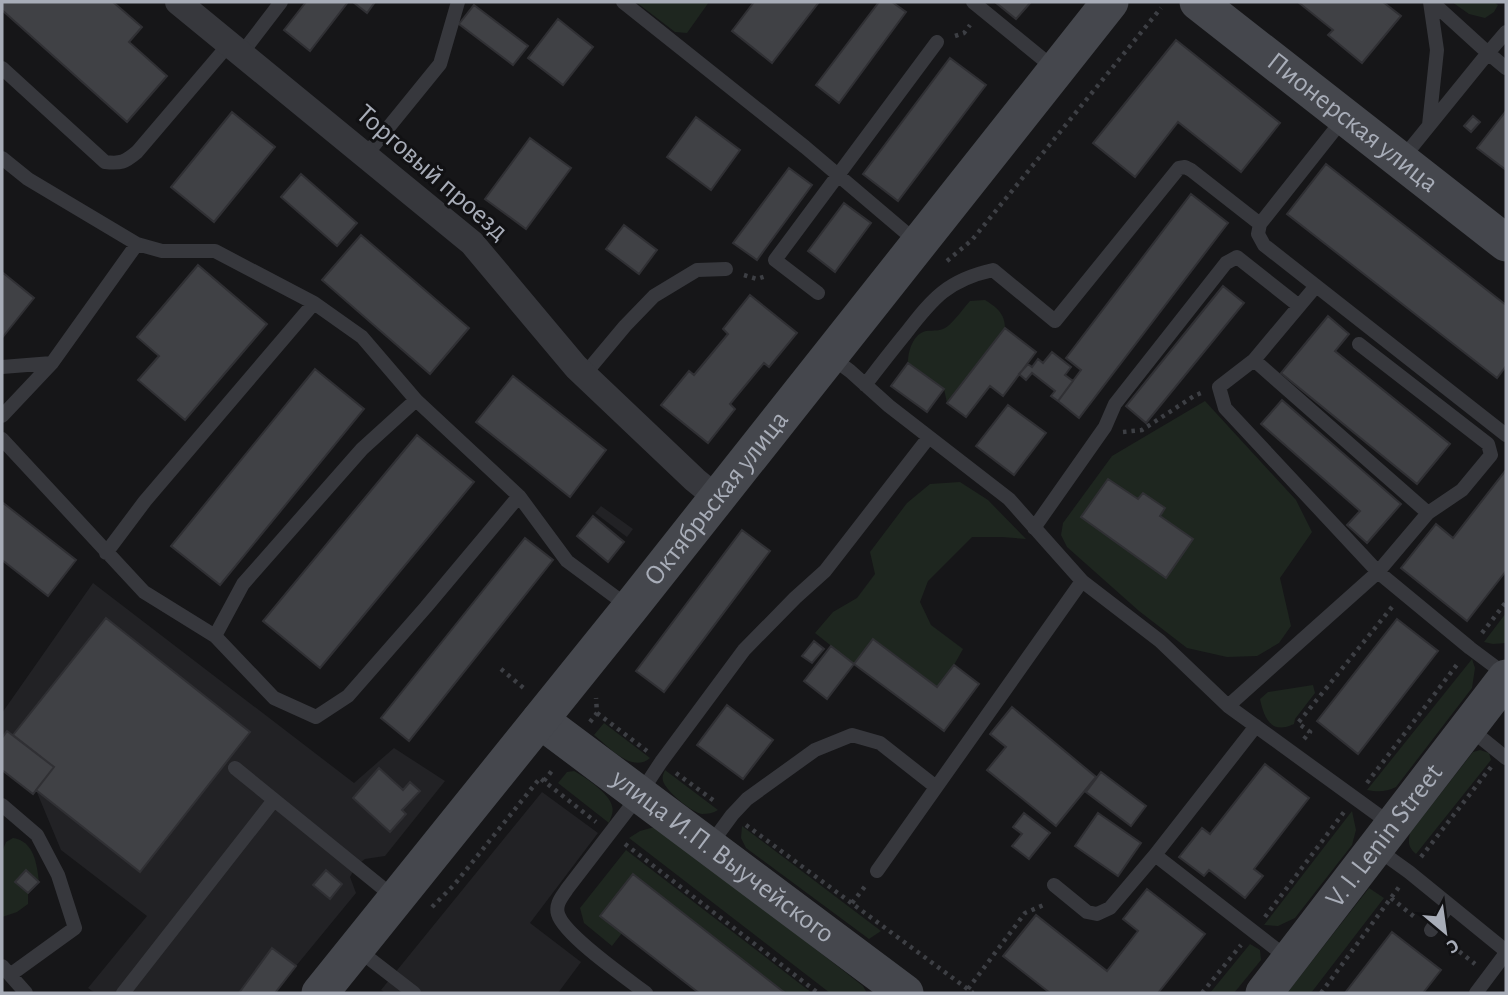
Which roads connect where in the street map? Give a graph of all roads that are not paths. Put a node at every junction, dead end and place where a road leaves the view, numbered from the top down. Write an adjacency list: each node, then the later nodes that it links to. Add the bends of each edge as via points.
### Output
1 (178, 2): 11 (street, Торговый проезд)
2 (281, 2): 11 (lane)
3 (458, 2): 18 (lane, via 440,65)
4 (623, 2): 21 (lane)
5 (1110, 2): 15 (main road, Октябрьская улица)
6 (1198, 2): 16 (main road, Пионерская улица)
7 (1431, 2): 12 (lane); 17 (lane, via 1437,50)
8 (978, 6): 15 (lane)
9 (1506, 32): 12 (lane)
10 (937, 41): 21 (lane)
11 (236, 48): 13 (lane, via 137,152 116,164 105,162); 18 (street, Торговый проезд)
12 (1488, 53): 14 (lane); 17 (lane)
13 (2, 68)
14 (1506, 68)
15 (1057, 69): 25 (main road, Октябрьская улица)
16 (1345, 116): 20 (main road, Пионерская улица); 22 (lane)
17 (1429, 127): 20 (lane)
18 (366, 155): 36 (street, Торговый проезд, via 472,243)
19 (2, 158): 24 (lane, via 28,179)
20 (1401, 160): 23 (main road, Пионерская улица)
21 (837, 174): 25 (lane); 28 (lane, via 775,260)
22 (1260, 224): 27 (lane, via 1258,234 1264,245); 37 (lane, via 1191,170 1180,168 1055,321 993,270 976,274 931,301)
23 (1503, 233)
24 (137, 244): 29 (lane, via 162,251 215,251); 34 (lane)
25 (919, 244): 32 (main road, Октябрьская улица)
26 (726, 269): 36 (lane, via 698,270 654,296)
27 (1316, 286): 30 (lane); 40 (lane)
28 (818, 293)
29 (314, 303): 38 (lane, via 362,337); 48 (lane)
30 (1299, 306): 33 (lane); 47 (lane, via 1237,257 1226,263 1115,404 1100,435)
31 (1359, 344): 43 (lane)
32 (829, 355): 37 (lane); 45 (main road, Октябрьская улица)
33 (1254, 360): 46 (lane); 49 (lane, via 1219,387 1225,408)
34 (52, 363): 35 (lane); 39 (lane)
35 (2, 367)
36 (584, 375): 45 (street, Торговый проезд)
37 (865, 385): 41 (lane)
38 (416, 400): 44 (lane); 52 (lane, via 362,449 243,584)
39 (2, 416)
40 (1503, 432): 43 (lane)
41 (929, 437): 47 (lane, via 1009,499); 61 (lane, via 825,571 744,650)
42 (2, 439): 48 (lane)
43 (1488, 444): 46 (lane, via 1490,456 1462,490)
44 (519, 496): 51 (lane, via 567,561); 52 (lane, via 348,696 316,717 274,698)
45 (717, 498): 51 (main road, Октябрьская улица)
46 (1428, 513): 49 (lane)
47 (1034, 528): 50 (lane)
48 (106, 553): 52 (lane, via 144,592)
49 (1378, 572): 53 (lane); 55 (lane)
50 (1082, 581): 55 (lane, via 1160,641); 60 (lane)
51 (630, 608): 54 (main road, Октябрьская улица)
52 (215, 636)
53 (1506, 676): 57 (main road, V. I. Lenin Street)
54 (535, 706): 61 (main road, улица И.П. Выучейского); 69 (main road, Октябрьская улица)
55 (1228, 706): 56 (lane)
56 (1256, 726): 64 (lane, via 1356,797); 66 (lane)
57 (1469, 728): 58 (lane); 64 (main road, V. I. Lenin Street)
58 (1506, 758)
59 (235, 768): 62 (lane)
60 (936, 787): 65 (lane, via 880,743 852,734 816,750 747,799); 67 (lane)
61 (640, 794): 65 (main road, улица И.П. Выучейского); 80 (lane, via 557,905 568,931)
62 (274, 800): 69 (lane); 77 (lane)
63 (2, 805): 75 (lane, via 37,835 58,875 75,928)
64 (1385, 837): 70 (lane, via 1409,872); 74 (main road, V. I. Lenin Street)
65 (710, 846): 81 (main road, улица И.П. Выучейского)
66 (1156, 855): 68 (lane, via 1110,908 1097,914 1087,912); 74 (lane)
67 (877, 871)
68 (1059, 890)
69 (396, 898): 72 (main road, Октябрьская улица)
70 (1449, 905): 71 (lane); 73 (lane)
71 (1431, 930)
72 (355, 947): 78 (main road, Октябрьская улица); 79 (lane)
73 (1506, 952): 83 (lane)
74 (1290, 960): 82 (main road, V. I. Lenin Street)
75 (6, 971): 76 (lane)
76 (26, 993)
77 (123, 993)
78 (320, 993)
79 (414, 993)
80 (646, 993)
81 (905, 993)
82 (1264, 993)
83 (1476, 993)

